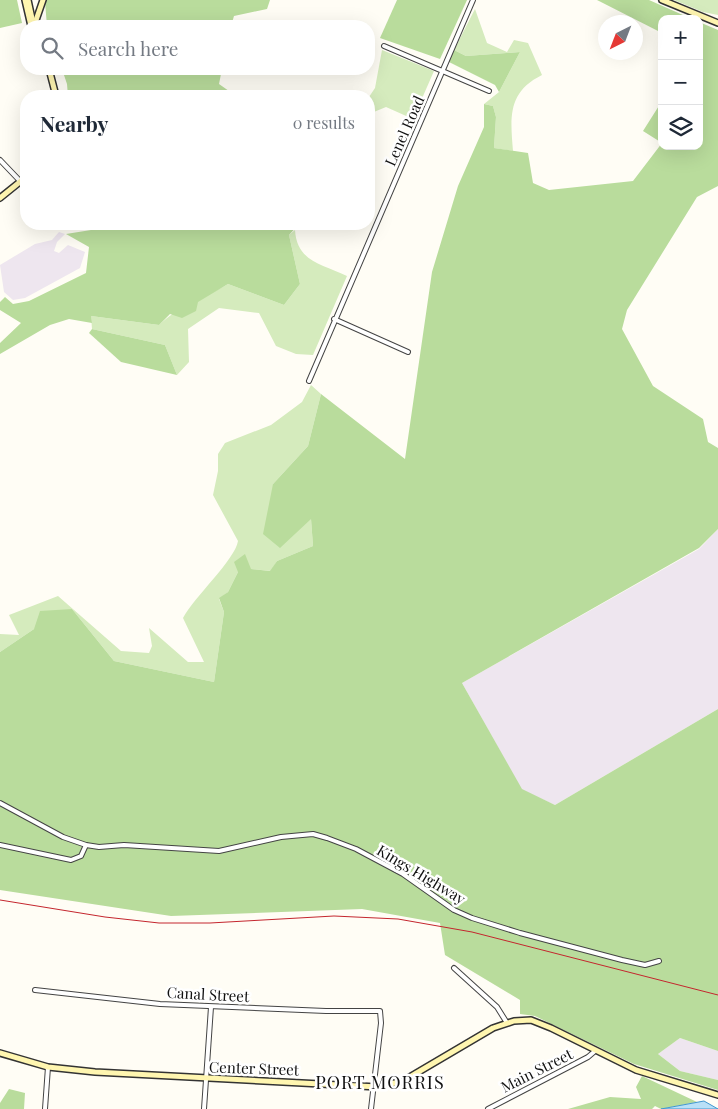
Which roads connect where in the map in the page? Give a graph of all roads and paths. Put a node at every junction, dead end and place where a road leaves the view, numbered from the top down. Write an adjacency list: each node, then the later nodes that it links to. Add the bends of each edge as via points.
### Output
1 (24, 0): 6 (main road)
2 (28, 0): 7 (main road)
3 (43, 0): 8 (main road)
4 (473, 0): 11 (street, Lenel Road)
5 (662, 0): 9 (main road)
6 (31, 20)
7 (32, 20)
8 (35, 20)
9 (718, 23)
10 (384, 46): 11 (street)
11 (442, 72): 14 (street); 19 (street, Lenel Road)
12 (51, 75): 13 (main road)
13 (54, 90)
14 (488, 91)
15 (0, 160): 16 (street)
16 (20, 181)
17 (20, 183): 18 (main road)
18 (0, 198)
19 (375, 225)
20 (373, 230): 21 (street, Lenel Road)
21 (334, 319): 22 (street); 23 (street, Lenel Road)
22 (408, 352)
23 (309, 381)
24 (0, 803): 26 (street, Kings Highway, via 51,832)
25 (0, 845): 26 (street, via 71,860 81,856)
26 (86, 845): 27 (street, Kings Highway, via 219,851 281,837 313,834 378,860 454,910 472,918 622,960 645,965)
27 (659, 962)
28 (454, 968): 31 (street, via 497,1007)
29 (35, 990): 30 (street, Canal Street)
30 (210, 1007): 35 (street); 36 (street, Canal Street, via 380,1011)
31 (507, 1023): 32 (main road, Center Street, via 531,1020); 36 (main road, Center Street, via 480,1035 403,1081)
32 (595, 1051): 37 (main road, Center Street, via 636,1070); 41 (street, Main Street)
33 (0, 1052): 34 (main road, Center Street)
34 (48, 1067): 35 (main road, Center Street); 38 (street)
35 (205, 1080): 36 (main road, Center Street); 39 (street)
36 (373, 1088): 40 (street)
37 (718, 1095)
38 (45, 1109)
39 (204, 1109)
40 (371, 1109)
41 (488, 1109)

